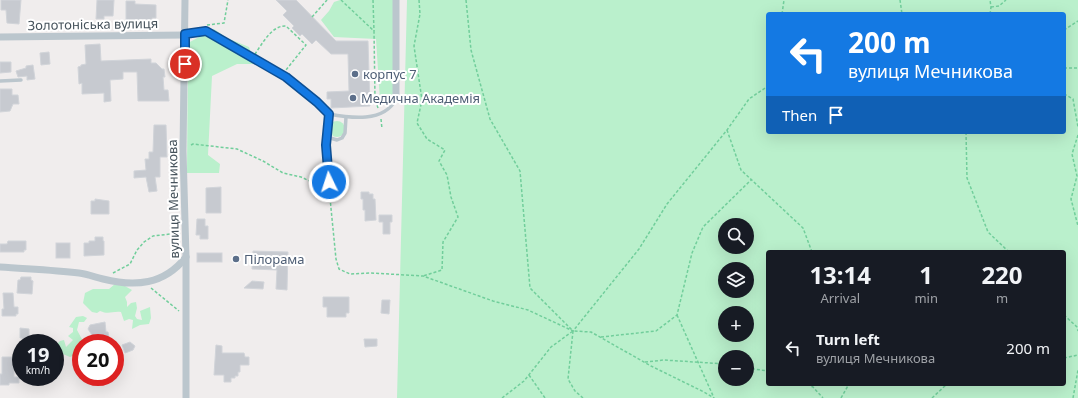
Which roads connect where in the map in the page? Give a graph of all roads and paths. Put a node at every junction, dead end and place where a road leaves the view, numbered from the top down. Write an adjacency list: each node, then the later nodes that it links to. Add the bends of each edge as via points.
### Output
1 (185, 0): 22 (street, вулиця Мечникова)
2 (228, 0): 20 (path, via 224,23 208,25)
3 (327, 0): 17 (path)
4 (341, 0): 21 (path)
5 (373, 0): 21 (path)
6 (396, 0): 32 (street)
7 (419, 0): 52 (path, via 420,14 414,46 422,100 417,123 427,139 445,150 439,161 447,175 458,217 443,242 442,270)
8 (466, 0): 58 (path, via 471,50 490,119 520,171 530,288)
9 (784, 0): 14 (path)
10 (900, 0): 15 (path)
11 (990, 0): 13 (path)
12 (1006, 0): 13 (path, via 999,6)
13 (992, 7): 16 (path)
14 (782, 12)
15 (902, 12)
16 (991, 12)
17 (312, 17)
18 (1078, 21): 19 (path)
19 (1066, 29)
20 (206, 31): 22 (lane); 24 (lane)
21 (374, 31): 33 (path, via 375,99)
22 (185, 34): 23 (street, Золотоніська вулиця); 42 (street, вулиця Мечникова)
23 (0, 37)
24 (252, 57): 27 (lane); 27 (path, via 271,32 281,25 286,26 306,45)
25 (1066, 68): 26 (path)
26 (1078, 68)
27 (282, 74): 34 (lane)
28 (21, 80): 29 (lane)
29 (0, 81)
30 (766, 87): 38 (path, via 749,99)
31 (1066, 95): 36 (path, via 1073,99)
32 (396, 99): 33 (lane, via 390,108)
33 (380, 113): 35 (lane, via 366,117); 37 (path)
34 (329, 114): 35 (lane); 41 (lane)
35 (346, 117): 41 (lane, via 345,133 342,138 337,140)
36 (1078, 127)
37 (382, 129)
38 (727, 130): 43 (path, via 741,170); 58 (path, via 666,204 639,249)
39 (966, 134): 49 (path, via 967,178 988,232)
40 (1078, 135): 47 (path, via 1072,154 1077,176 1071,199)
41 (327, 137): 44 (lane)
42 (183, 151): 45 (path, via 193,144 237,149 283,173 316,184); 46 (street, вулиця Мечникова)
43 (751, 180): 48 (path, via 803,228); 55 (path, via 703,227 692,253)
44 (329, 182): 45 (path)
45 (329, 200): 52 (path, via 339,269 350,274)
46 (185, 223): 50 (street, вулиця Мечникова); 53 (path, via 170,234 153,236 144,242 130,264)
47 (1078, 226)
48 (811, 250)
49 (1008, 250)
50 (186, 257): 54 (street, via 174,271 154,281); 57 (street, вулиця Мечникова)
51 (0, 267): 53 (street, via 81,273)
52 (423, 276): 58 (path, via 493,301 528,310)
53 (102, 279): 54 (street)
54 (142, 282): 57 (path)
55 (677, 315): 60 (path, via 656,331); 64 (path)
56 (1066, 317): 59 (path, via 1078,327)
57 (186, 318): 73 (street, вулиця Мечникова)
58 (573, 331): 60 (path, via 591,332); 69 (path, via 551,347); 76 (path, via 568,379)
59 (1078, 331)
60 (600, 337): 63 (path)
61 (1078, 355): 62 (path)
62 (1066, 358)
63 (645, 362): 64 (path); 77 (path)
64 (698, 362): 65 (path); 77 (path)
65 (718, 363)
66 (754, 369): 68 (path)
67 (1078, 370): 81 (path)
68 (766, 371)
69 (529, 375): 74 (path); 75 (path)
70 (811, 386): 78 (path)
71 (848, 386): 79 (path)
72 (945, 386): 80 (path)
73 (186, 398)
74 (502, 398)
75 (546, 398)
76 (583, 398)
77 (714, 398)
78 (823, 398)
79 (841, 398)
80 (932, 398)
81 (1072, 398)

